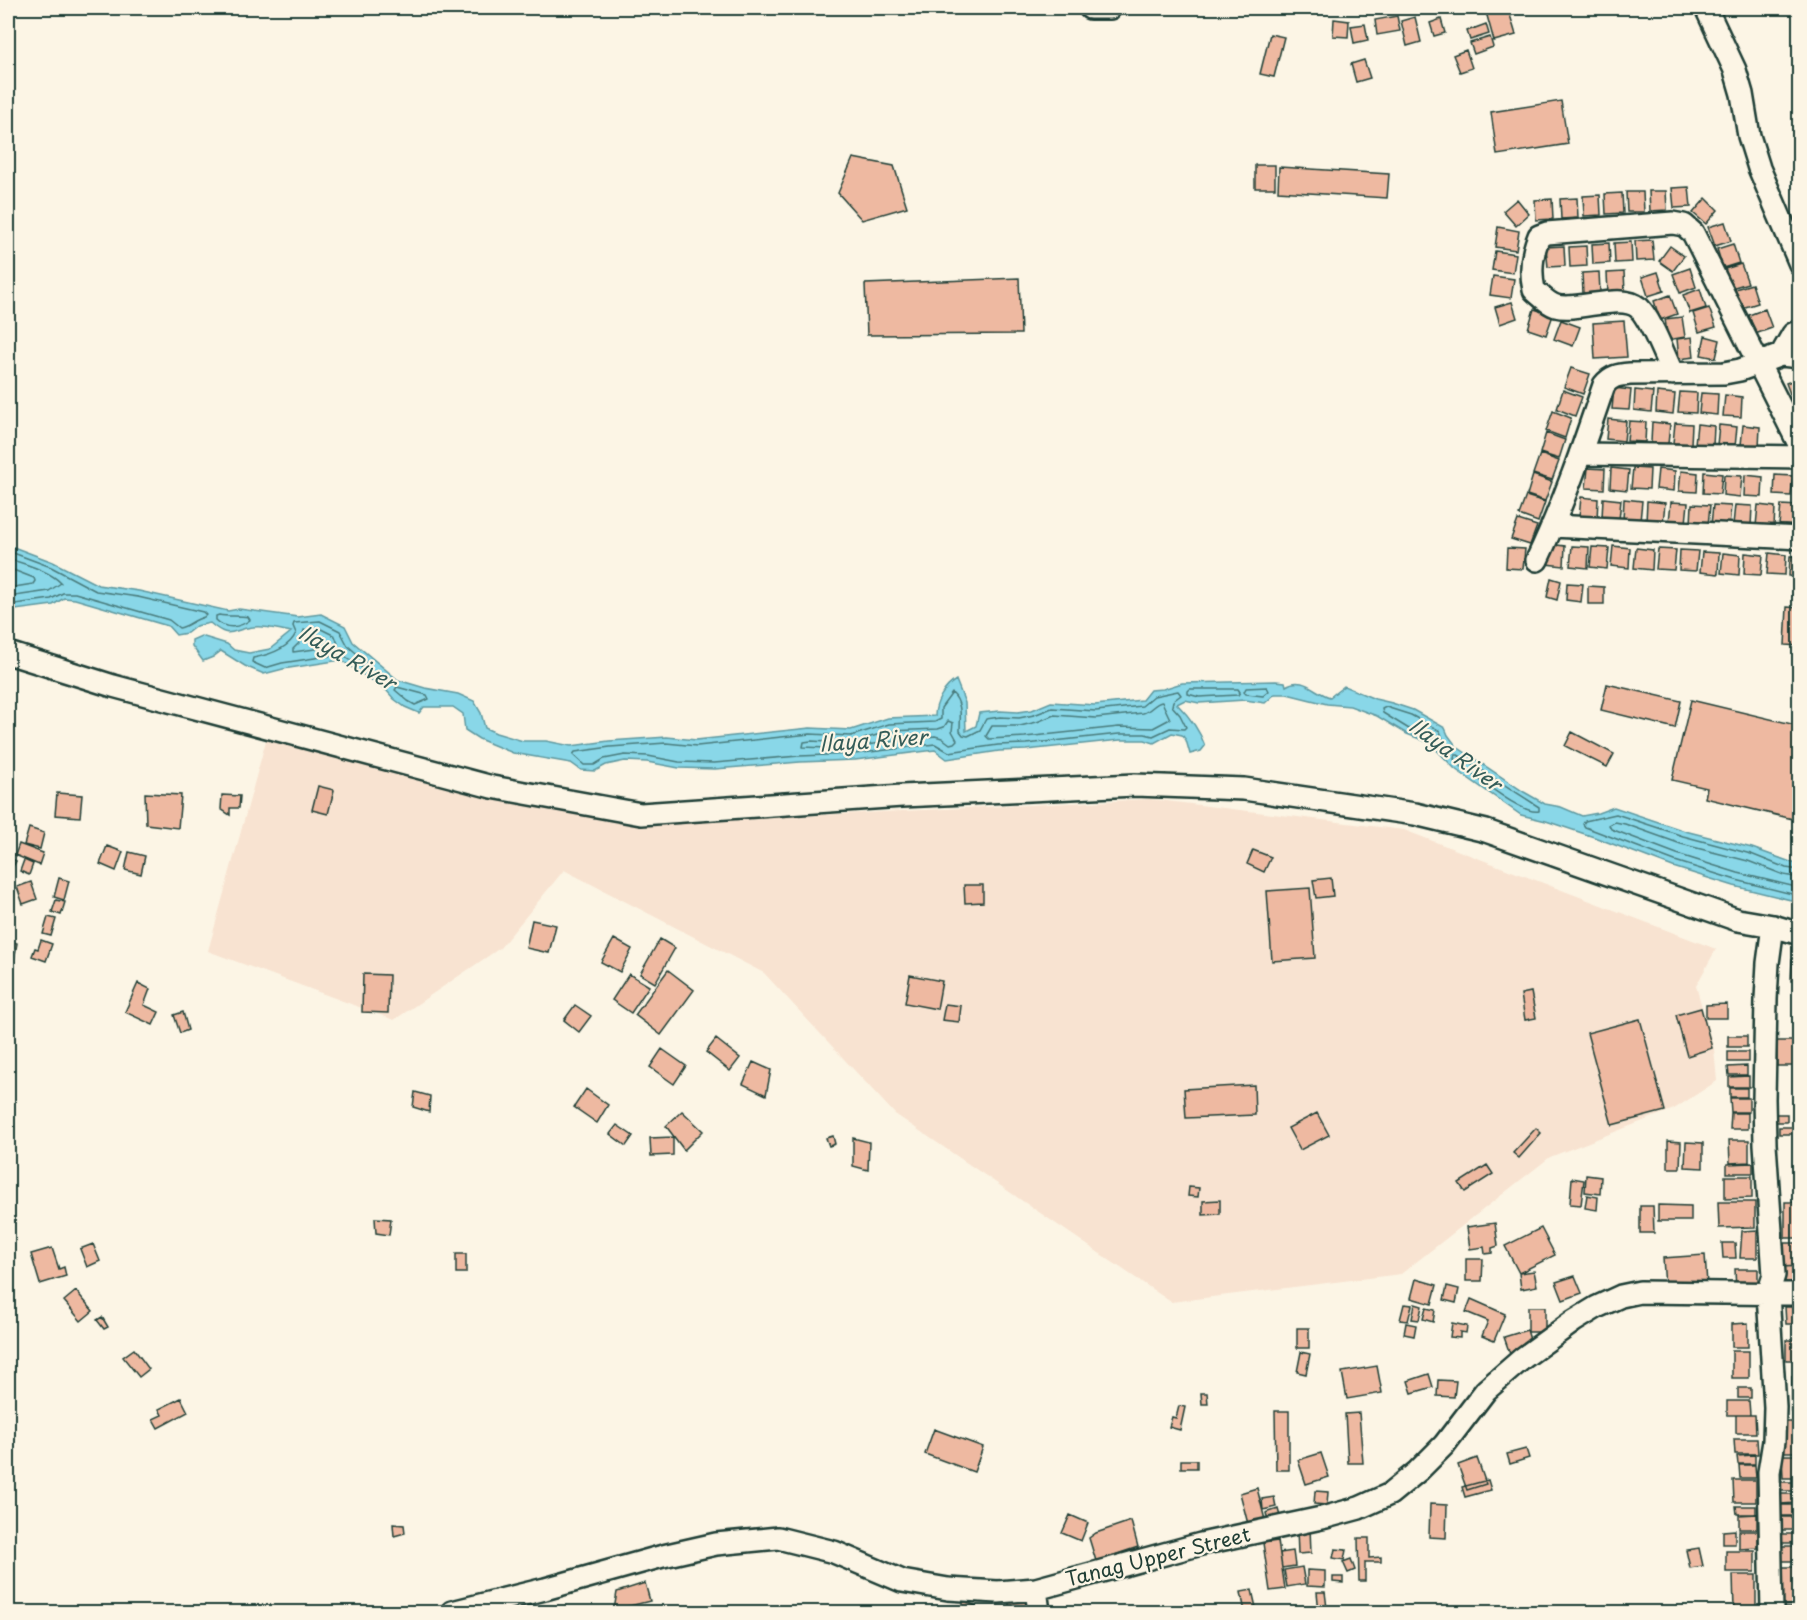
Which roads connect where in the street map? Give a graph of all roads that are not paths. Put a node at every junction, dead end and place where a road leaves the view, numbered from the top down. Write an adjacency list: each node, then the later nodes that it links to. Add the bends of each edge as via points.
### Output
1 (1090, 8): 2 (street)
2 (1110, 8)
3 (1706, 8): 4 (street, via 1735,70 1759,168)
4 (1798, 255)
5 (1800, 331): 6 (street, via 1793,334)
6 (1790, 356): 7 (street)
7 (1759, 364): 8 (street, via 1724,373); 8 (street, via 1693,233 1684,225 1604,228 1539,236 1531,278 1534,290 1556,306 1622,302 1636,306 1645,315); 9 (street)
8 (1673, 374): 10 (street, via 1609,378)
9 (1800, 446)
10 (1580, 454): 11 (street); 12 (street)
11 (1800, 457)
12 (1552, 526): 13 (street); 14 (street)
13 (1800, 538)
14 (1536, 560)
15 (8, 653): 16 (street, via 113,686 492,787 641,814 1124,786 1244,789 1415,814 1486,831 1738,920)
16 (1773, 926): 17 (street); 18 (street, via 1768,963 1764,1099 1774,1275)
17 (1800, 933)
18 (1768, 1294): 19 (street, Tanag Upper Street); 20 (street, Tanag Upper Street, via 1640,1292 1621,1296 1574,1321 1522,1358 1486,1390 1444,1445 1390,1494 1326,1517 1201,1544); 23 (street, via 1775,1407 1769,1472)
19 (1800, 1294)
20 (1036, 1589): 21 (street, Tanag Upper Street, via 948,1589 903,1581 834,1552 778,1539 716,1544); 22 (street)
21 (452, 1612)
22 (1039, 1612)
23 (1772, 1612)

